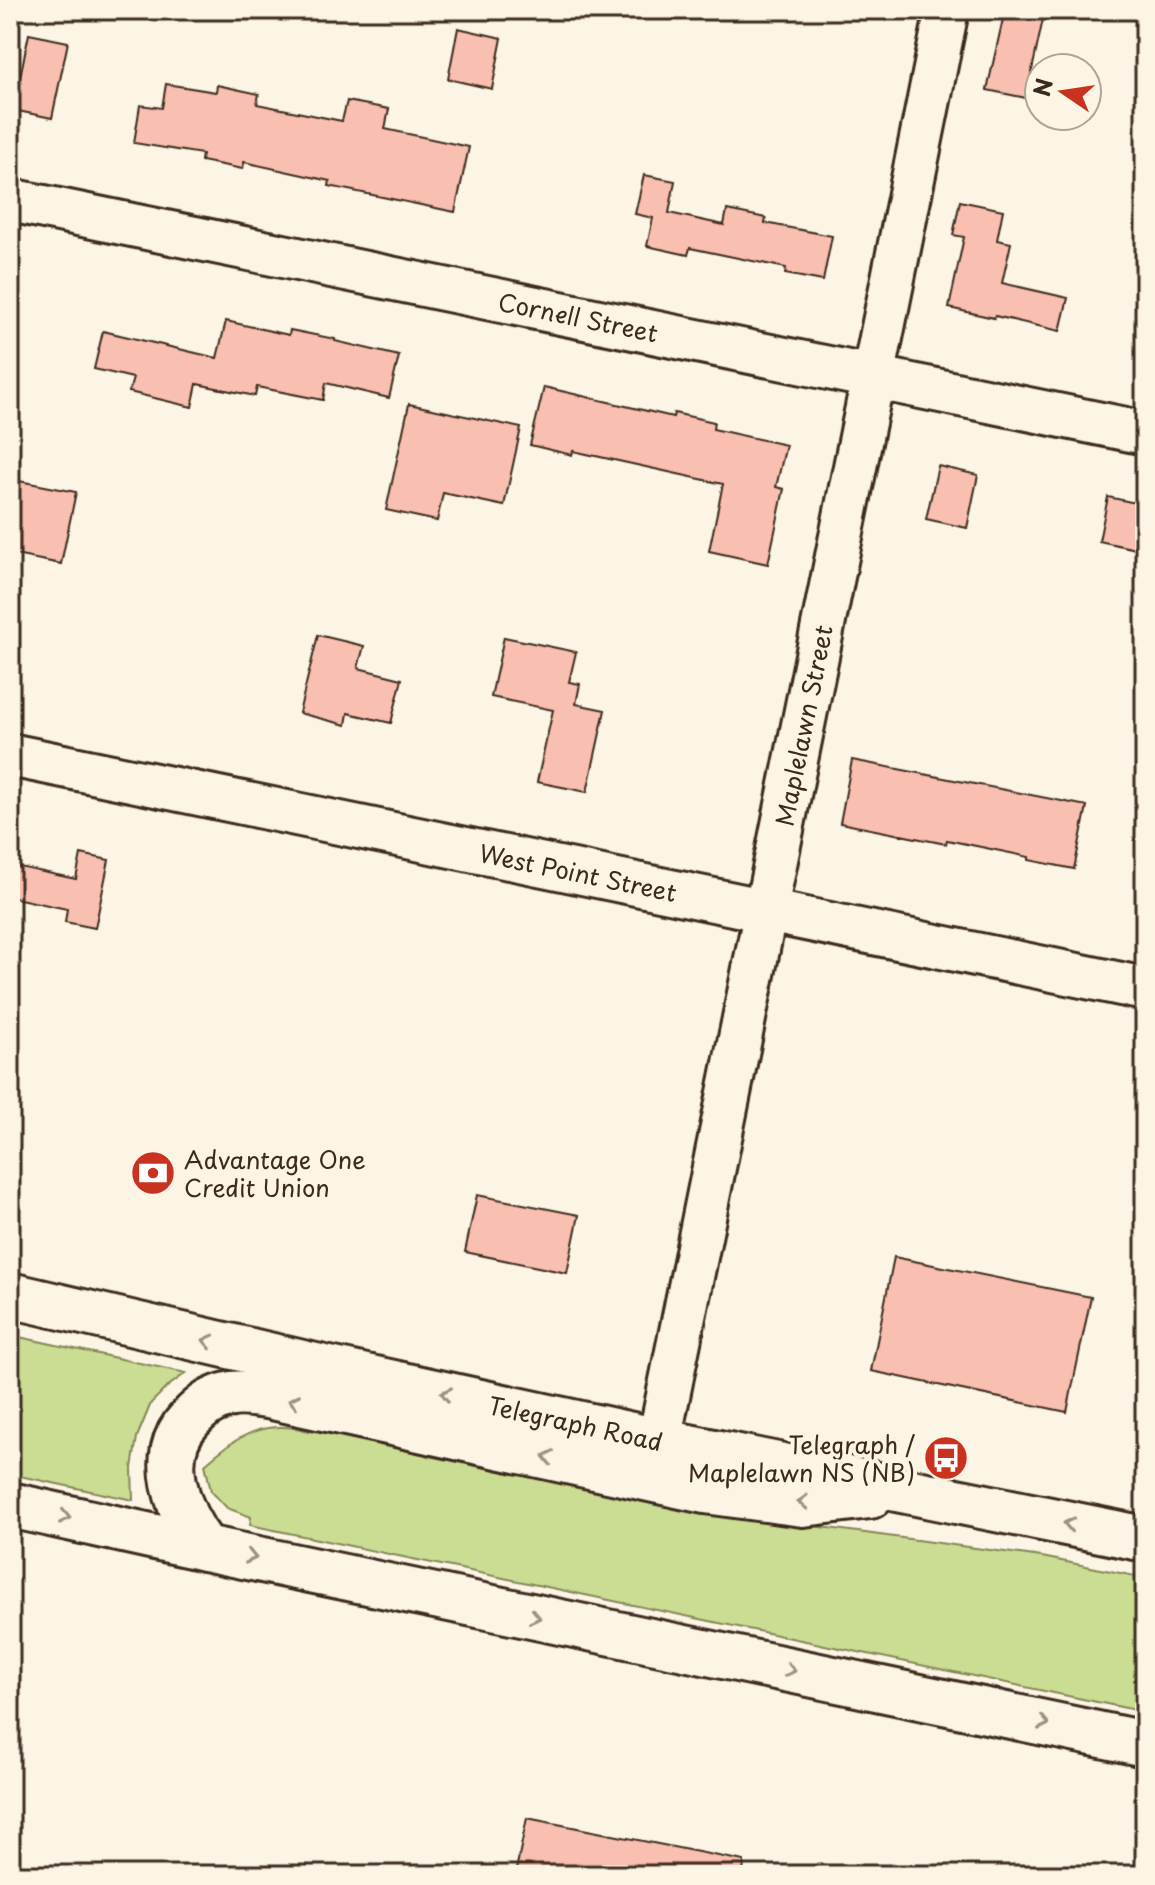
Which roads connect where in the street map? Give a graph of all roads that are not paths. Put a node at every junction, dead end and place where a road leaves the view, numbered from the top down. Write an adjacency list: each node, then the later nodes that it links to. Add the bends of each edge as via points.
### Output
1 (947, 10): 3 (street, Maplelawn Street)
2 (10, 200): 3 (street, Cornell Street)
3 (873, 377): 4 (street, Cornell Street); 6 (street, Maplelawn Street)
4 (1145, 433)
5 (10, 755): 6 (street, West Point Street)
6 (766, 911): 7 (street, West Point Street); 9 (street, Maplelawn Street)
7 (1145, 989)
8 (10, 1295): 9 (main road, Telegraph Road, one-way to 8)
9 (659, 1441): 10 (main road, Telegraph Road)
10 (908, 1491): 12 (main road, Telegraph Road, one-way to 10); 13 (main road, one-way to 13, via 803,1504 705,1491 234,1393 205,1403 176,1442 173,1483 181,1509)
11 (10, 1505): 13 (main road, one-way to 13)
12 (1145, 1539)
13 (205, 1548): 14 (main road, one-way to 14)
14 (1145, 1744)

